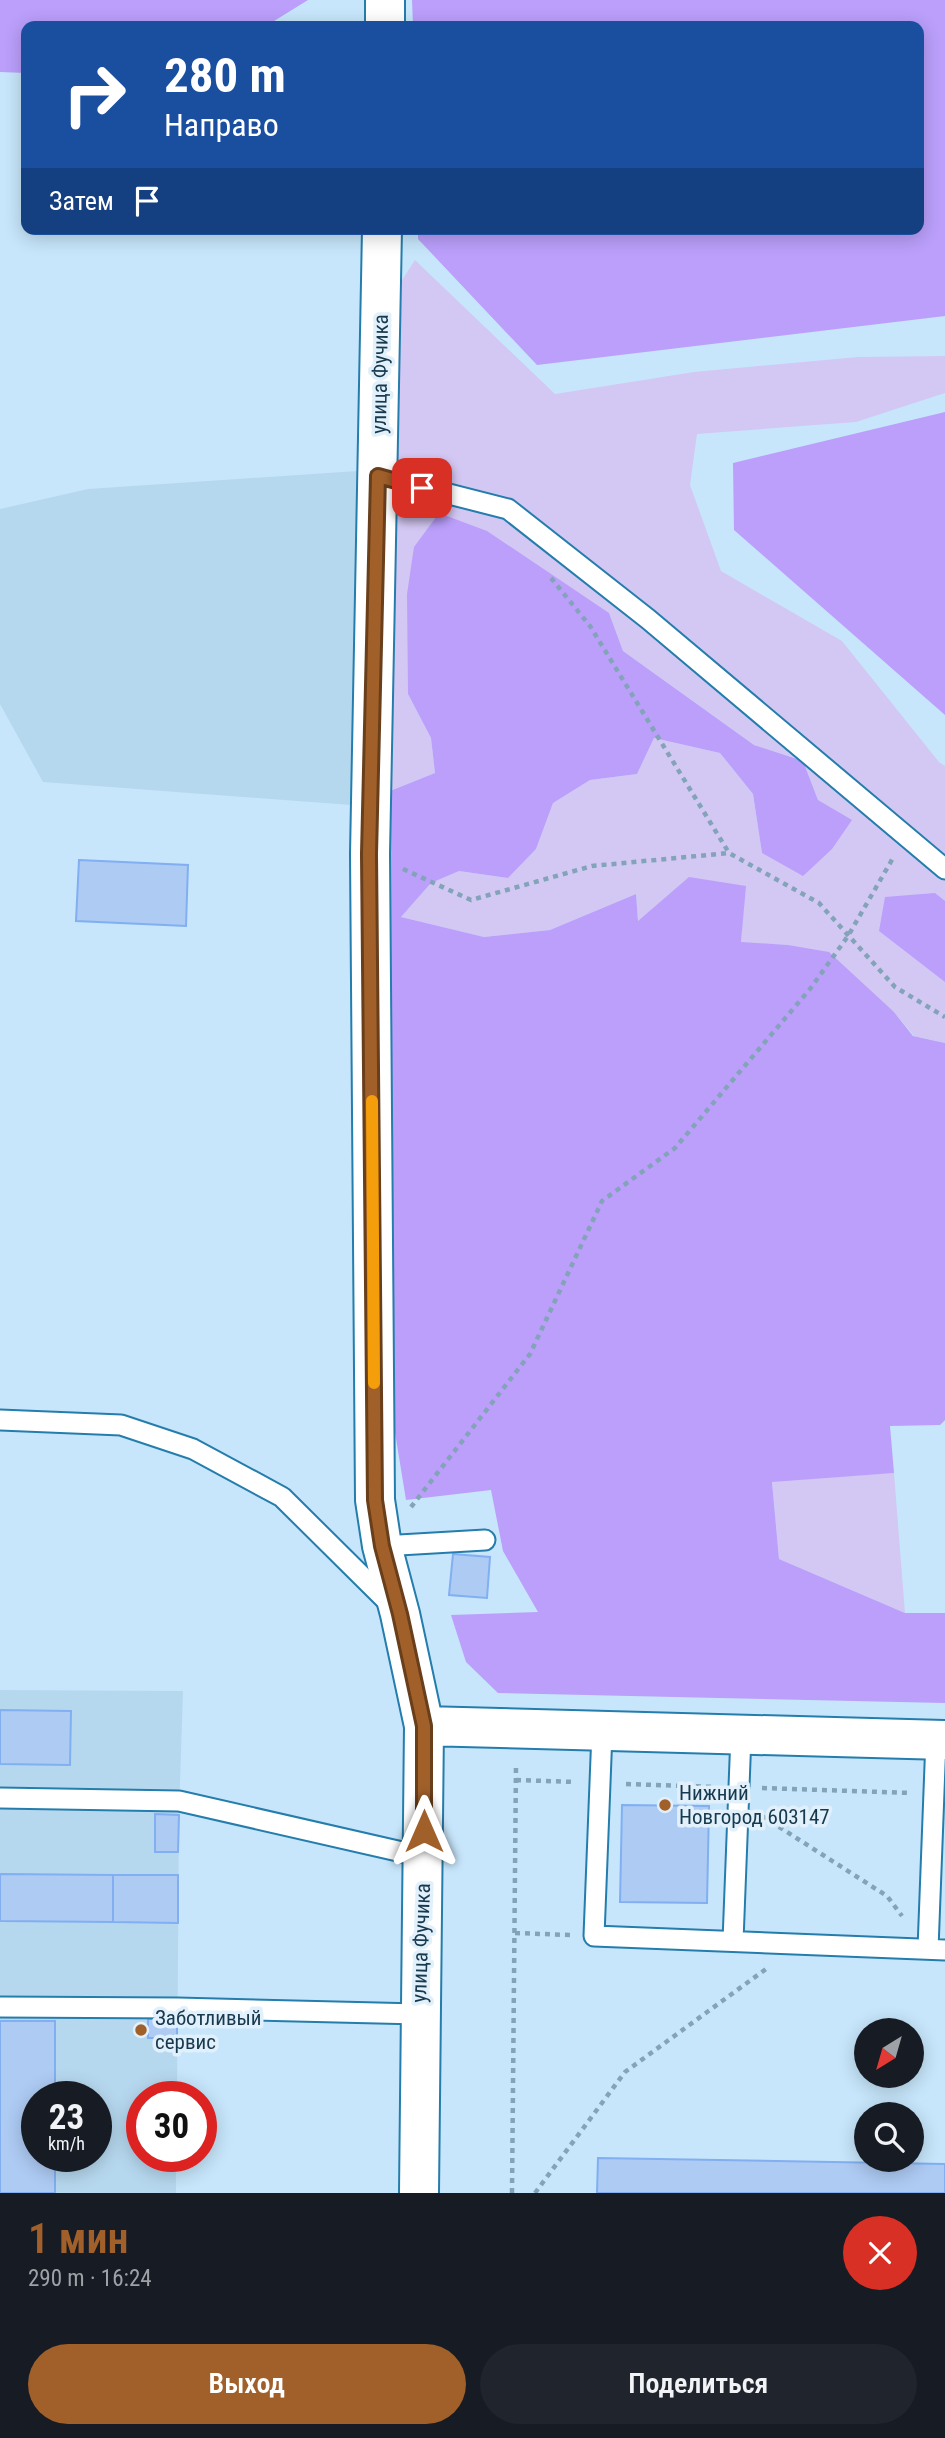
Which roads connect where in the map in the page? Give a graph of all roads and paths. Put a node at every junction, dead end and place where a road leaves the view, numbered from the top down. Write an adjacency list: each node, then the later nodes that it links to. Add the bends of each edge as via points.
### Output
1 (385, 0): 2 (street)
2 (385, 21)
3 (382, 235): 4 (street, улица Фучика)
4 (378, 476): 6 (lane, via 508,509 648,619); 8 (street, улица Фучика)
5 (548, 576): 7 (path, via 590,626)
6 (906, 836): 9 (lane); 10 (path)
7 (729, 853): 8 (path, via 592,866 471,900); 10 (path, via 819,903)
8 (369, 854): 14 (street, улица Фучика, via 375,1500)
9 (945, 869)
10 (848, 936): 11 (path, via 895,987); 14 (path, via 810,989 675,1148 603,1201 530,1354)
11 (945, 1017)
12 (0, 1420): 15 (lane, via 121,1425 193,1449 282,1497)
13 (485, 1540): 14 (lane)
14 (382, 1546): 15 (street, улица Фучика)
15 (400, 1614): 16 (street, улица Фучика)
16 (424, 1726): 17 (street); 23 (street, улица Фучика)
17 (517, 1730): 18 (street); 24 (path)
18 (602, 1732): 19 (street); 25 (lane)
19 (741, 1735): 20 (street); 22 (lane)
20 (941, 1740): 28 (lane)
21 (0, 1798): 23 (lane, via 179,1801)
22 (738, 1801): 26 (lane); 28 (path, via 887,1896)
23 (424, 1857): 30 (street, улица Фучика)
24 (514, 1933): 25 (path); 32 (path)
25 (594, 1936): 26 (lane)
26 (733, 1941): 27 (lane)
27 (800, 1944): 28 (lane); 33 (path, via 625,2072)
28 (937, 1950)
29 (0, 2007): 30 (lane)
30 (419, 2014): 31 (street, улица Фучика)
31 (419, 2193)
32 (512, 2193)
33 (535, 2193)

